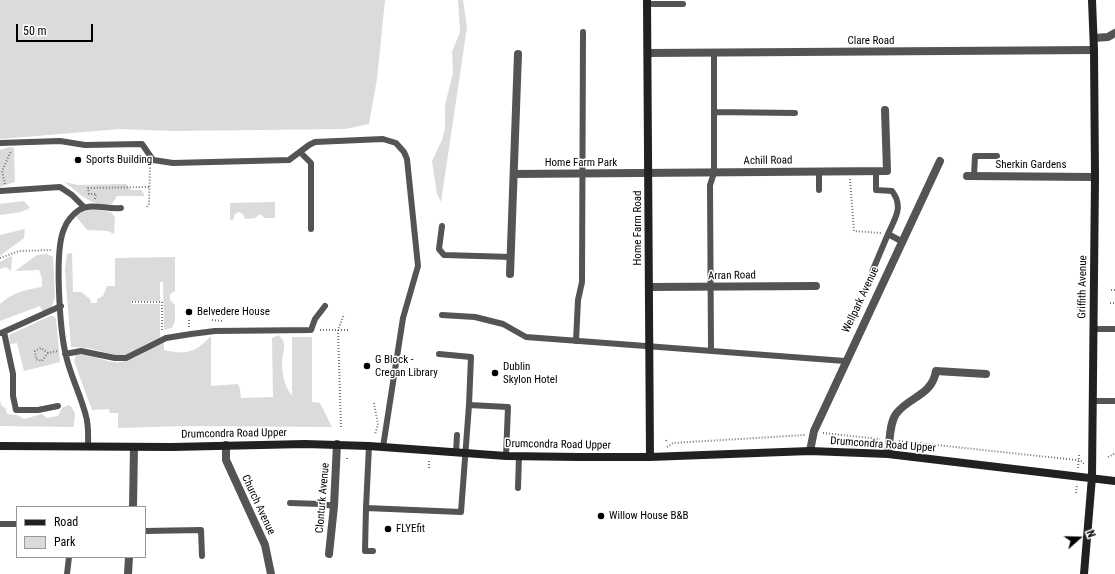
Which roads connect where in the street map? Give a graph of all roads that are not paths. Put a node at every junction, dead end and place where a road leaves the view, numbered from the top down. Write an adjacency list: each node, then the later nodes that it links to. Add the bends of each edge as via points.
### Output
1 (1092, 0): 6 (main road, Griffith Avenue)
2 (647, 2): 3 (lane); 8 (main road, Home Farm Road)
3 (683, 4)
4 (583, 32): 22 (lane)
5 (1115, 33): 6 (street, via 1108,38)
6 (1094, 38): 7 (main road, Griffith Avenue)
7 (1094, 50): 9 (street, Clare Road); 25 (main road, Griffith Avenue)
8 (648, 53): 9 (street, Clare Road); 23 (main road, Home Farm Road)
9 (714, 53): 12 (lane)
10 (518, 54): 21 (street)
11 (885, 110): 19 (street, Achill Road, via 887,172)
12 (714, 112): 13 (lane); 20 (lane)
13 (795, 113)
14 (0, 143): 15 (lane, via 60,141 85,145 142,144 153,160 173,163 289,160)
15 (300, 152): 31 (lane, via 311,163); 64 (lane, via 309,144 316,142 383,139 396,143 407,159 418,266 403,318)
16 (997, 156): 24 (lane, via 975,156)
17 (940, 161): 33 (street, Wellpark Avenue)
18 (819, 172): 19 (street, Achill Road); 20 (street, Achill Road); 26 (lane)
19 (876, 172): 32 (lane, via 876,190 892,191 898,199 898,211)
20 (714, 173): 23 (street, Achill Road); 39 (lane, via 710,185)
21 (514, 174): 22 (street, Home Farm Park); 34 (street)
22 (582, 174): 23 (street, Home Farm Park); 46 (lane, via 582,282 578,300)
23 (649, 174): 38 (main road, Home Farm Road)
24 (970, 176): 25 (street, Sherkin Gardens)
25 (1094, 177): 43 (main road, Griffith Avenue)
26 (819, 190)
27 (0, 192): 28 (lane, via 60,187)
28 (84, 207): 29 (lane); 40 (lane, via 78,210 64,228 60,250)
29 (121, 208)
30 (442, 226): 34 (lane, via 439,249 444,255)
31 (310, 229)
32 (888, 234): 33 (lane); 35 (lane)
33 (901, 241): 51 (street, Wellpark Avenue)
34 (511, 257): 36 (street)
35 (872, 272)
36 (510, 274)
37 (816, 286): 39 (street, Arran Road)
38 (649, 287): 39 (street, Arran Road); 47 (main road, Home Farm Road)
39 (711, 287): 48 (lane)
40 (61, 306): 45 (lane); 49 (lane)
41 (325, 306): 49 (lane, via 315,319 311,330 215,332 162,340 126,358 81,351)
42 (442, 315): 46 (lane, via 475,317 503,324 526,338)
43 (1093, 329): 44 (lane); 53 (main road, Griffith Avenue)
44 (1115, 329)
45 (2, 332): 56 (lane, via 13,374 16,410 38,410)
46 (576, 341): 47 (lane)
47 (649, 347): 48 (lane); 70 (main road, Home Farm Road)
48 (711, 350): 51 (lane)
49 (65, 352): 62 (lane, via 86,416)
50 (439, 354): 55 (lane, via 471,357)
51 (845, 360): 65 (street, Wellpark Avenue, via 814,431)
52 (986, 374): 67 (street, via 936,371 930,387 896,413)
53 (1092, 401): 54 (lane); 71 (main road, Griffith Avenue)
54 (1115, 401)
55 (469, 405): 66 (lane); 68 (lane, via 508,407)
56 (58, 406)
57 (457, 435): 66 (lane)
58 (337, 444): 59 (main road, Drumcondra Road Upper); 61 (main road, Drumcondra Road Upper); 76 (street, Clonturk Avenue)
59 (226, 445): 63 (main road, Drumcondra Road Upper); 88 (street, Church Avenue, via 226,460 265,545)
60 (0, 446): 62 (main road, Drumcondra Road Upper)
61 (369, 446): 64 (main road, Drumcondra Road Upper); 77 (lane)
62 (88, 447): 63 (main road, Drumcondra Road Upper)
63 (134, 447): 75 (street)
64 (383, 447): 66 (main road, Drumcondra Road Upper)
65 (810, 451): 67 (main road, Drumcondra Road Upper); 70 (main road, Drumcondra Road Upper)
66 (460, 453): 68 (main road, Drumcondra Road Upper); 77 (lane, via 460,512)
67 (888, 454): 71 (main road, Drumcondra Road Upper)
68 (506, 456): 69 (main road, Drumcondra Road Upper)
69 (519, 456): 70 (main road, Drumcondra Road Upper); 73 (lane)
70 (650, 457)
71 (1092, 477): 72 (main road, Drumcondra Road Upper); 89 (main road, Griffith Avenue)
72 (1115, 481)
73 (518, 488)
74 (290, 503): 76 (lane)
75 (133, 506)
76 (334, 506): 82 (street, Clonturk Avenue)
77 (366, 508): 81 (lane, via 365,551)
78 (0, 524): 79 (lane)
79 (16, 524)
80 (146, 531): 83 (lane, via 201,530)
81 (373, 551)
82 (329, 554)
83 (202, 556)
84 (69, 558): 86 (lane)
85 (129, 558): 87 (street)
86 (68, 574)
87 (128, 574)
88 (271, 574)
89 (1084, 574)

